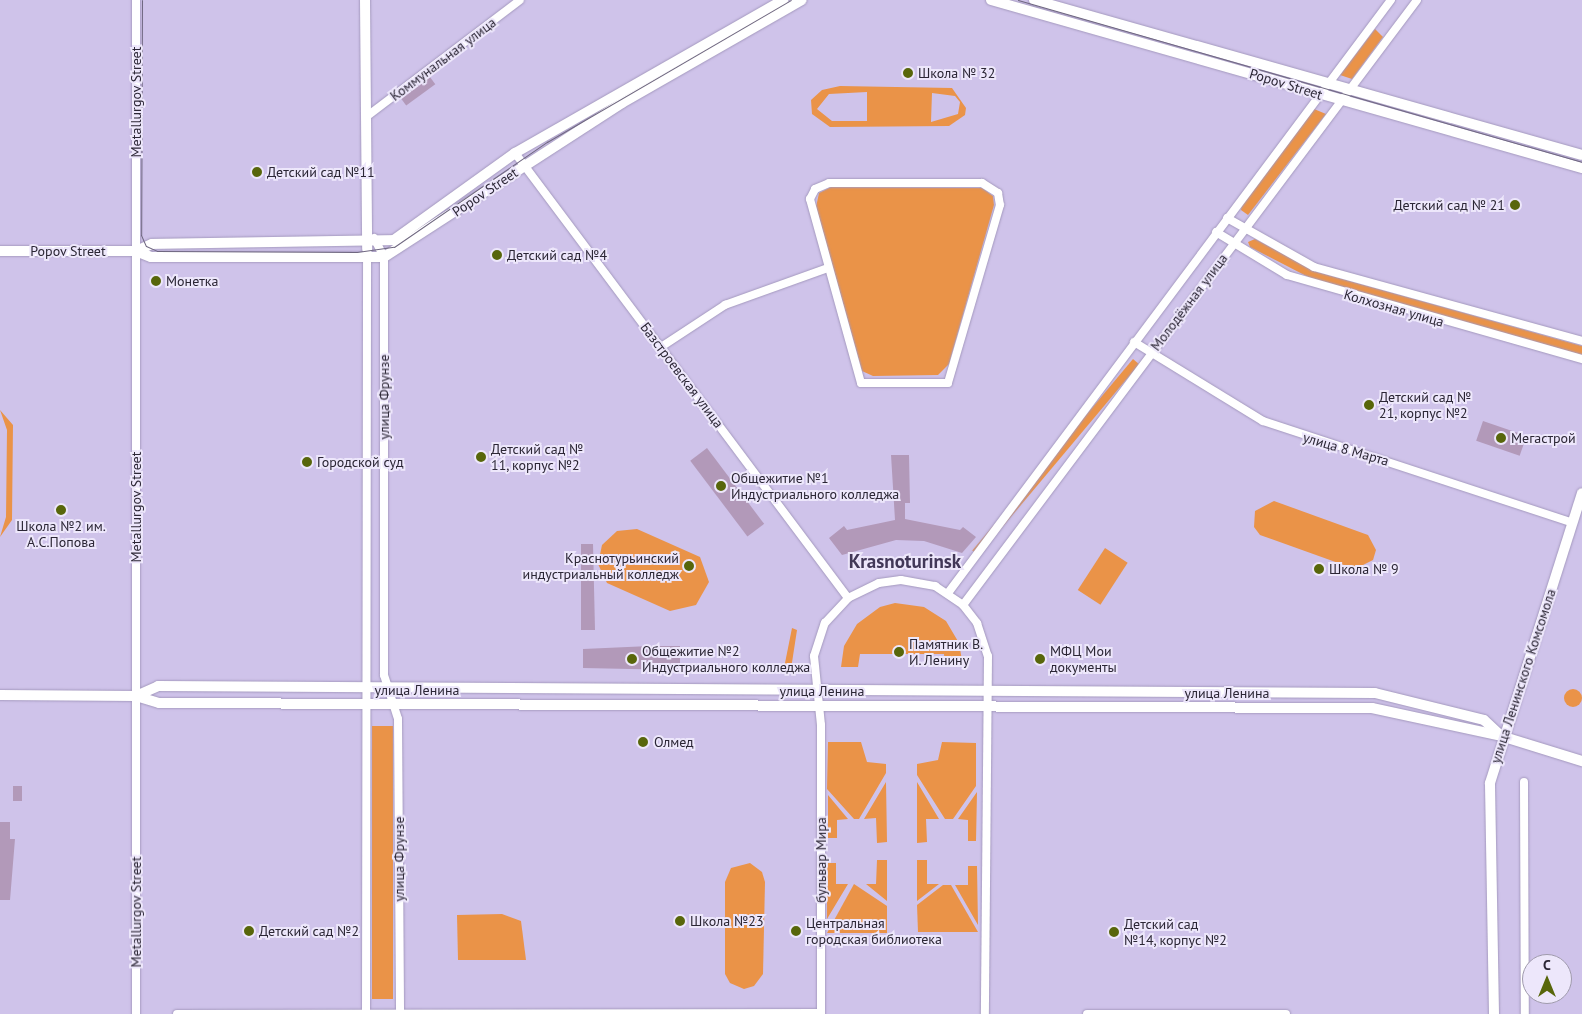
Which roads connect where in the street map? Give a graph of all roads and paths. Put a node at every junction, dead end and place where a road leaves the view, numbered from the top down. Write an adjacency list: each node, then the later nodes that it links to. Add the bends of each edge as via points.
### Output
1 (136, 0): 27 (street, Metallurgov Street)
2 (365, 0): 14 (street, улица Фрунзе)
3 (520, 0): 14 (street, Коммунальная улица)
4 (783, 0): 15 (street, Popov Street)
5 (802, 0): 17 (street, Popov Street)
6 (991, 0): 12 (street, Popov Street)
7 (1034, 0): 10 (street, Popov Street)
8 (1391, 0): 10 (street, Молодёжная улица)
9 (1416, 0): 11 (street, Молодёжная улица)
10 (1326, 84): 11 (street, Popov Street); 12 (street, Молодёжная улица)
11 (1347, 90): 13 (street, Молодёжная улица); 16 (street, Popov Street)
12 (1319, 94): 13 (street, Popov Street); 19 (street, Молодёжная улица)
13 (1340, 100): 18 (street, Popov Street); 21 (street, Молодёжная улица)
14 (366, 117): 20 (street, улица Фрунзе)
15 (515, 153): 17 (street, Базстроевская улица); 25 (street, Popov Street, via 394,240)
16 (1582, 155)
17 (524, 166): 29 (street, Popov Street); 33 (street, Базстроевская улица)
18 (1582, 168)
19 (1226, 218): 21 (street, Колхозная улица); 22 (street, Молодёжная улица)
20 (366, 229): 24 (street, улица Фрунзе); 25 (street, улица Фрунзе)
21 (1244, 229): 23 (street, Молодёжная улица); 31 (street, Колхозная улица, via 1314,267)
22 (1216, 232): 23 (street, Колхозная улица); 32 (street, Молодёжная улица)
23 (1234, 242): 34 (street, Молодёжная улица); 35 (street, Колхозная улица, via 1287,275 1328,289)
24 (367, 243): 25 (street, Popov Street); 27 (street, Popov Street, via 152,244); 28 (street, улица Фрунзе)
25 (378, 243): 29 (street, улица Фрунзе)
26 (0, 251): 27 (street, Popov Street)
27 (136, 251): 28 (street, Popov Street, via 152,257); 48 (street, Metallurgov Street)
28 (367, 257): 29 (street, Popov Street); 41 (street, улица Фрунзе)
29 (384, 257): 42 (street, улица Фрунзе, via 384,675)
30 (828, 268): 30 (street, via 861,383 948,383 1000,205 998,193 982,183 821,184 810,199); 33 (street, via 725,305)
31 (1582, 341)
32 (1134, 342): 34 (street, улица 8 Марта); 38 (street, Молодёжная улица)
33 (662, 347): 39 (street, Базстроевская улица)
34 (1152, 352): 37 (street, улица 8 Марта, via 1227,401 1301,437); 40 (street, Молодёжная улица)
35 (1582, 359)
36 (1582, 493): 37 (street, улица Ленинского Комсомола)
37 (1573, 523): 55 (street, улица Ленинского Комсомола)
38 (948, 593): 39 (street, via 901,580 878,583); 40 (street)
39 (848, 598): 44 (street, бульвар Мира, via 825,623 817,644)
40 (963, 605): 45 (street, via 986,644)
41 (366, 690): 42 (street, улица Ленина); 48 (street, улица Ленина, via 158,686); 49 (street, улица Фрунзе)
42 (390, 690): 43 (street, улица Ленина); 50 (street, улица Фрунзе)
43 (793, 691): 44 (street, улица Ленина); 51 (street)
44 (817, 691): 45 (street, улица Ленина); 52 (street, бульвар Мира)
45 (987, 692): 46 (street, улица Ленина); 53 (street)
46 (1008, 692): 54 (street); 55 (street, улица Ленина, via 1375,694 1484,720)
47 (0, 695): 48 (street, улица Ленина)
48 (136, 696): 49 (street, улица Ленина, via 159,703); 58 (street, Metallurgov Street)
49 (366, 703): 50 (street, улица Ленина); 60 (street)
50 (396, 703): 51 (street, улица Ленина); 61 (street, улица Фрунзе)
51 (793, 705): 52 (street, улица Ленина)
52 (819, 705): 53 (street, улица Ленина); 62 (street, бульвар Мира)
53 (985, 706): 54 (street, улица Ленина); 63 (street)
54 (1008, 706): 55 (street, улица Ленина, via 1372,708)
55 (1501, 736): 56 (street, улица Ленина); 66 (street, улица Ленинского Комсомола, via 1490,783)
56 (1582, 762)
57 (1524, 782): 67 (street)
58 (136, 1014)
59 (177, 1014): 60 (street)
60 (366, 1014): 61 (street)
61 (400, 1014): 62 (street)
62 (821, 1014)
63 (985, 1014)
64 (1087, 1014): 65 (street)
65 (1286, 1014)
66 (1494, 1014)
67 (1525, 1014)

